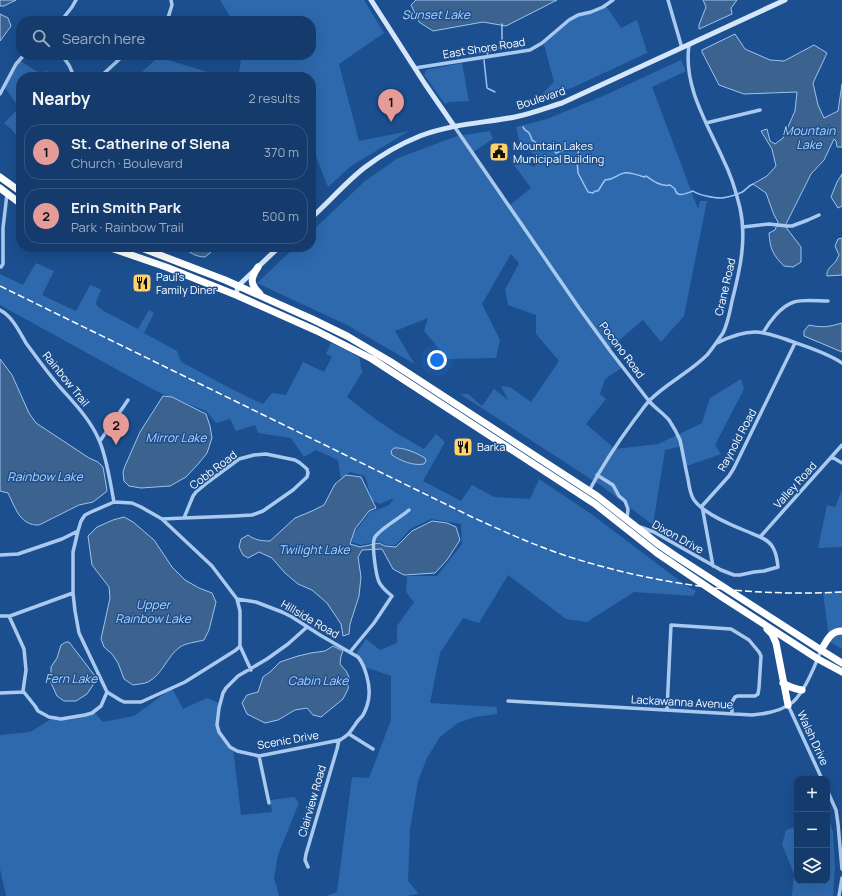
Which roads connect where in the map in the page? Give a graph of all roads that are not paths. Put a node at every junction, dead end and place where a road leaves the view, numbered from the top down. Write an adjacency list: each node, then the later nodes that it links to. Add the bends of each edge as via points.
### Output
1 (76, 0): 8 (street)
2 (176, 0): 7 (street)
3 (371, 0): 15 (main road, Pocono Road)
4 (613, 0): 15 (street, East Shore Road, via 603,7 569,20 530,50)
5 (668, 0): 11 (street)
6 (784, 0): 10 (main road, Boulevard)
7 (171, 2): 9 (street)
8 (65, 16)
9 (169, 16)
10 (689, 45): 11 (main road, Boulevard); 20 (street, Crane Road, via 687,64 690,82)
11 (682, 48): 21 (main road, Boulevard, via 562,103 514,117)
12 (20, 60): 18 (street)
13 (66, 60): 16 (street)
14 (119, 60): 17 (street)
15 (414, 68): 21 (main road, Pocono Road)
16 (72, 72)
17 (105, 72)
18 (0, 94)
19 (760, 110): 20 (street)
20 (706, 123): 29 (street, Crane Road, via 724,159 736,193)
21 (454, 126): 27 (main road, Boulevard, via 420,136 379,157); 45 (street, Pocono Road, via 579,308)
22 (0, 177): 24 (highway)
23 (0, 188): 25 (highway)
24 (16, 188)
25 (7, 194): 26 (highway); 33 (street)
26 (16, 200)
27 (316, 213)
28 (819, 215): 29 (street, via 795,225)
29 (743, 227): 41 (street, Crane Road, via 738,274 725,328)
30 (122, 252): 36 (highway)
31 (153, 252): 35 (highway)
32 (274, 252): 34 (main road)
33 (1, 267)
34 (258, 267): 35 (main road); 37 (highway, via 252,279)
35 (238, 286): 36 (main road); 37 (highway)
36 (236, 296): 67 (highway, via 332,338 378,363 584,497 657,553)
37 (262, 296): 51 (highway, via 347,336 391,362)
38 (828, 301): 40 (street, via 794,302 773,318)
39 (0, 310): 46 (street, Rainbow Trail, via 8,315 38,360 86,417)
40 (763, 333): 41 (street, via 746,333); 42 (street)
41 (716, 343): 45 (street, Crane Road, via 697,363)
42 (795, 343): 43 (street); 53 (street, Raynold Road, via 734,468)
43 (842, 363)
44 (128, 400): 46 (street)
45 (649, 401): 50 (street, Crane Road); 53 (street, Pocono Road, via 668,419 678,434 691,492 695,501)
46 (100, 441): 52 (street, Rainbow Trail)
47 (842, 445): 48 (street, Valley Road)
48 (832, 457): 49 (street); 60 (street, Valley Road)
49 (842, 463)
50 (597, 475): 51 (street, Crane Road); 56 (street, via 613,485 625,501 628,509)
51 (589, 491): 56 (highway)
52 (114, 502): 57 (street, via 132,503); 59 (street, via 85,515)
53 (702, 507): 60 (street, Pocono Road, via 714,516); 62 (street)
54 (409, 510): 72 (street, via 380,531 373,540 378,580 392,596)
55 (184, 518): 55 (street, Cobb Road, via 252,515 263,511 293,490 306,477 307,469 295,460 266,454 246,456 196,492); 57 (street)
56 (626, 518): 58 (highway)
57 (162, 519): 64 (street, via 208,562)
58 (634, 525): 62 (street, Dixon Drive, via 654,532); 71 (highway, via 674,555)
59 (78, 531): 61 (street, via 27,552); 63 (street, via 73,552)
60 (760, 537): 62 (street, Pocono Road, via 772,546 778,567 734,575)
61 (0, 555)
62 (713, 566)
63 (73, 593): 66 (street); 80 (street, via 79,633)
64 (237, 598): 68 (street, Hillside Road, via 282,612); 70 (street, via 240,611)
65 (0, 616): 66 (street)
66 (9, 616): 79 (street, via 24,650)
67 (762, 623): 73 (highway); 77 (highway, via 776,643)
68 (307, 627): 72 (street, Hillside Road); 75 (street, Scenic Drive)
69 (842, 631): 71 (highway, via 830,635)
70 (240, 646): 75 (street); 80 (street, via 185,682 141,702 124,702)
71 (821, 650): 73 (street, Lackawanna Avenue); 74 (highway)
72 (350, 652): 86 (street, Scenic Drive, via 361,661 367,677 369,695 363,715)
73 (818, 659): 76 (highway); 78 (street, Lackawanna Avenue)
74 (842, 663)
75 (251, 670): 89 (street, Scenic Drive, via 238,676 226,688 219,708 217,725 230,747)
76 (842, 672)
77 (783, 683): 78 (highway, via 796,690); 83 (highway)
78 (802, 690): 83 (street, Lackawanna Avenue)
79 (24, 692): 80 (street, via 38,711 60,719 92,713 101,706); 81 (street)
80 (107, 692)
81 (0, 693)
82 (508, 701): 84 (street, Lackawanna Avenue)
83 (788, 705): 85 (street, Lackawanna Avenue, via 752,716); 90 (street, Walsh Drive)
84 (667, 710): 85 (street, Lackawanna Avenue); 85 (street, via 671,625 731,629 749,640 759,652 761,656 758,694 734,697)
85 (732, 714)
86 (349, 734): 87 (street, Scenic Drive); 88 (street)
87 (339, 740): 89 (street, Scenic Drive); 93 (street, Clairview Road, via 306,854)
88 (372, 749)
89 (259, 756): 92 (street)
90 (821, 776)
91 (830, 797): 94 (street, via 836,810)
92 (269, 803)
93 (308, 867)
94 (842, 869)
95 (842, 878): 96 (street)
96 (840, 895)

